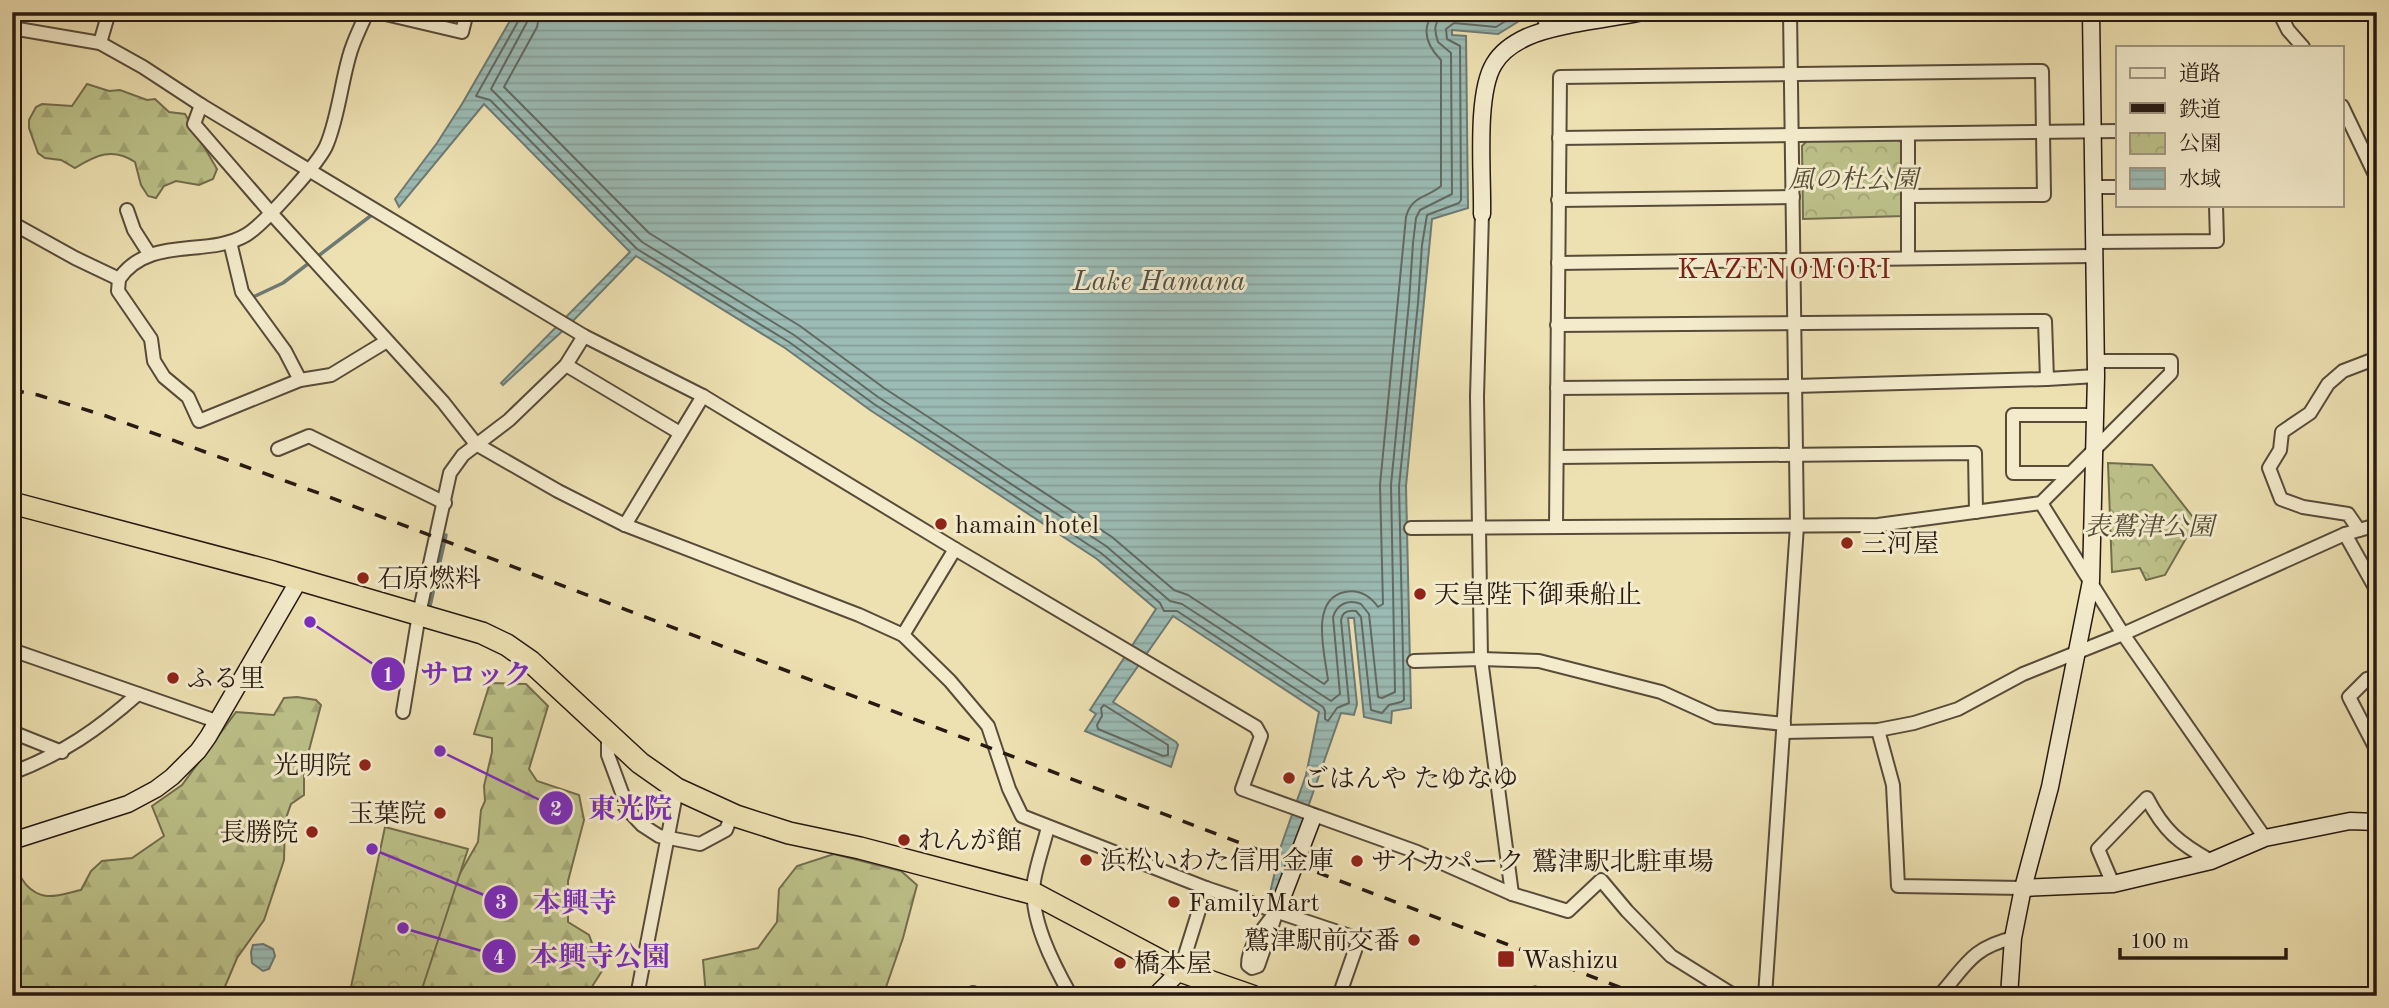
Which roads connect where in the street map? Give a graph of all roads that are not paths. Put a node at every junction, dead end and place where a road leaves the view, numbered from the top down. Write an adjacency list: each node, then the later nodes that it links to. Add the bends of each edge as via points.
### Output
1 (109, 12): 13 (street)
2 (367, 12): 24 (street, via 350,53 327,147)
3 (377, 12): 10 (street)
4 (467, 12): 10 (street, via 462,32)
5 (1543, 12): 12 (street)
6 (1643, 12): 12 (street)
7 (1790, 12): 15 (street)
8 (2091, 12): 18 (street)
9 (2279, 12): 14 (street)
10 (411, 16)
11 (12, 28): 13 (street)
12 (1547, 31): 34 (street, via 1502,53 1486,83)
13 (100, 43): 16 (street)
14 (2302, 46)
15 (1791, 74): 20 (street, via 2042,71); 21 (street); 23 (street, via 1560,77)
16 (201, 105): 24 (street); 33 (street, via 194,124)
17 (2344, 110): 25 (street)
18 (2092, 131): 19 (street); 20 (street); 26 (street)
19 (2116, 131)
20 (2045, 133): 22 (street); 28 (street, via 2044,195)
21 (1792, 134): 22 (street); 23 (street); 29 (street)
22 (1908, 135): 28 (street)
23 (1559, 138): 30 (street)
24 (309, 169): 33 (street); 45 (street)
25 (2377, 179)
26 (2094, 187): 27 (street); 37 (street)
27 (2116, 187)
28 (1908, 195): 39 (street)
29 (1793, 197): 30 (street); 40 (street)
30 (1558, 200): 41 (street)
31 (2216, 206): 37 (street, via 2217,241)
32 (127, 210): 38 (street)
33 (271, 213): 36 (street, via 247,235); 46 (street)
34 (1482, 214): 72 (street, via 1477,326)
35 (12, 223): 42 (street)
36 (230, 242): 38 (street); 51 (street, via 242,292)
37 (2094, 249): 39 (street); 49 (street)
38 (150, 255): 42 (street)
39 (1908, 258): 40 (street)
40 (1793, 261): 41 (street); 43 (street)
41 (1558, 264): 44 (street)
42 (119, 279): 51 (street, via 118,291 151,339 154,361 164,377 188,397 200,421)
43 (1794, 323): 44 (street); 50 (street, via 2045,321); 52 (street)
44 (1557, 325): 53 (street)
45 (584, 336): 48 (street); 54 (street)
46 (387, 341): 51 (street, via 331,375); 57 (street)
47 (2377, 358): 73 (street, via 2343,371 2328,384 2310,413 2282,432 2280,450 2269,468 2281,499 2348,514)
48 (566, 365): 56 (street); 57 (street, via 509,420)
49 (2095, 369): 50 (street); 55 (street); 59 (street, via 2171,361 2171,373)
50 (2047, 379): 52 (street)
51 (300, 380)
52 (1795, 386): 53 (street); 60 (street)
53 (1557, 388): 61 (street)
54 (703, 397): 56 (street); 75 (street)
55 (2095, 415): 59 (street); 62 (street, via 2013,415 2013,473)
56 (680, 433): 67 (street)
57 (476, 444): 64 (street, via 450,474); 67 (street)
58 (278, 449): 64 (street, via 309,436)
59 (2095, 449): 62 (street); 77 (street)
60 (1796, 455): 61 (street); 66 (street, via 1975,453); 69 (street)
61 (1556, 457): 70 (street)
62 (2070, 472): 65 (street)
63 (12, 503): 76 (highway)
64 (444, 503): 79 (street)
65 (2041, 503): 66 (street); 77 (street)
66 (1976, 512): 69 (street, via 1878,526)
67 (625, 525): 81 (street)
68 (2377, 525): 73 (street)
69 (1797, 526): 70 (street); 90 (street)
70 (1556, 527): 72 (street)
71 (1411, 528): 72 (street)
72 (1479, 529): 84 (street)
73 (2359, 530): 74 (street)
74 (2345, 534): 78 (street); 80 (street)
75 (955, 550): 81 (street); 99 (street, via 1256,727 1261,736 1242,789)
76 (299, 580): 79 (highway); 89 (street)
77 (2091, 581): 80 (street); 83 (street)
78 (2377, 592)
79 (419, 614): 88 (street); 93 (highway, via 507,645)
80 (2123, 634): 83 (street); 103 (street)
81 (903, 635): 101 (street, via 988,726 1022,816)
82 (12, 650): 87 (street)
83 (2077, 652): 91 (street, via 1958,709); 108 (street, via 2050,787)
84 (1481, 659): 85 (street); 90 (street, via 1539,662 1661,692 1716,717); 110 (street)
85 (1415, 661)
86 (2377, 676): 94 (street, via 2367,679 2349,697)
87 (138, 694): 89 (street); 95 (street)
88 (403, 712)
89 (216, 721): 104 (street, via 198,751 156,789 128,804)
90 (1784, 728): 91 (street); 122 (street)
91 (1878, 730): 108 (street, via 1894,785 1898,886)
92 (12, 732): 95 (street)
93 (608, 735): 97 (highway); 102 (street, via 608,755 625,807 642,825)
94 (2377, 751)
95 (62, 752): 96 (street)
96 (12, 773)
97 (677, 789): 98 (highway); 102 (street)
98 (732, 814): 102 (street, via 726,830 700,844); 109 (highway, via 789,833)
99 (1312, 817): 110 (street, via 1417,852); 111 (street)
100 (2377, 822): 103 (street, via 2350,821)
101 (1048, 827): 107 (street); 109 (street)
102 (668, 838): 116 (street, via 647,972)
103 (2265, 838): 105 (street)
104 (12, 841)
105 (2211, 861): 106 (street); 106 (street, via 2166,830 2147,797 2098,849)
106 (2113, 884): 108 (street)
107 (1206, 888): 111 (street); 113 (street)
108 (2023, 888): 112 (street)
109 (1035, 894): 113 (highway); 114 (street, via 1044,940)
110 (1512, 894): 121 (street, via 1568,911 1601,880 1671,956)
111 (1277, 911): 119 (street, via 1359,939)
112 (2013, 939): 123 (street, via 1982,948); 124 (street)
113 (1180, 971): 117 (street); 118 (highway)
114 (1066, 994)
115 (1535, 995): 120 (street)
116 (636, 996)
117 (1155, 996)
118 (1252, 996)
119 (1339, 996)
120 (1544, 996)
121 (1735, 996)
122 (1766, 996)
123 (1939, 996)
124 (2008, 996)

